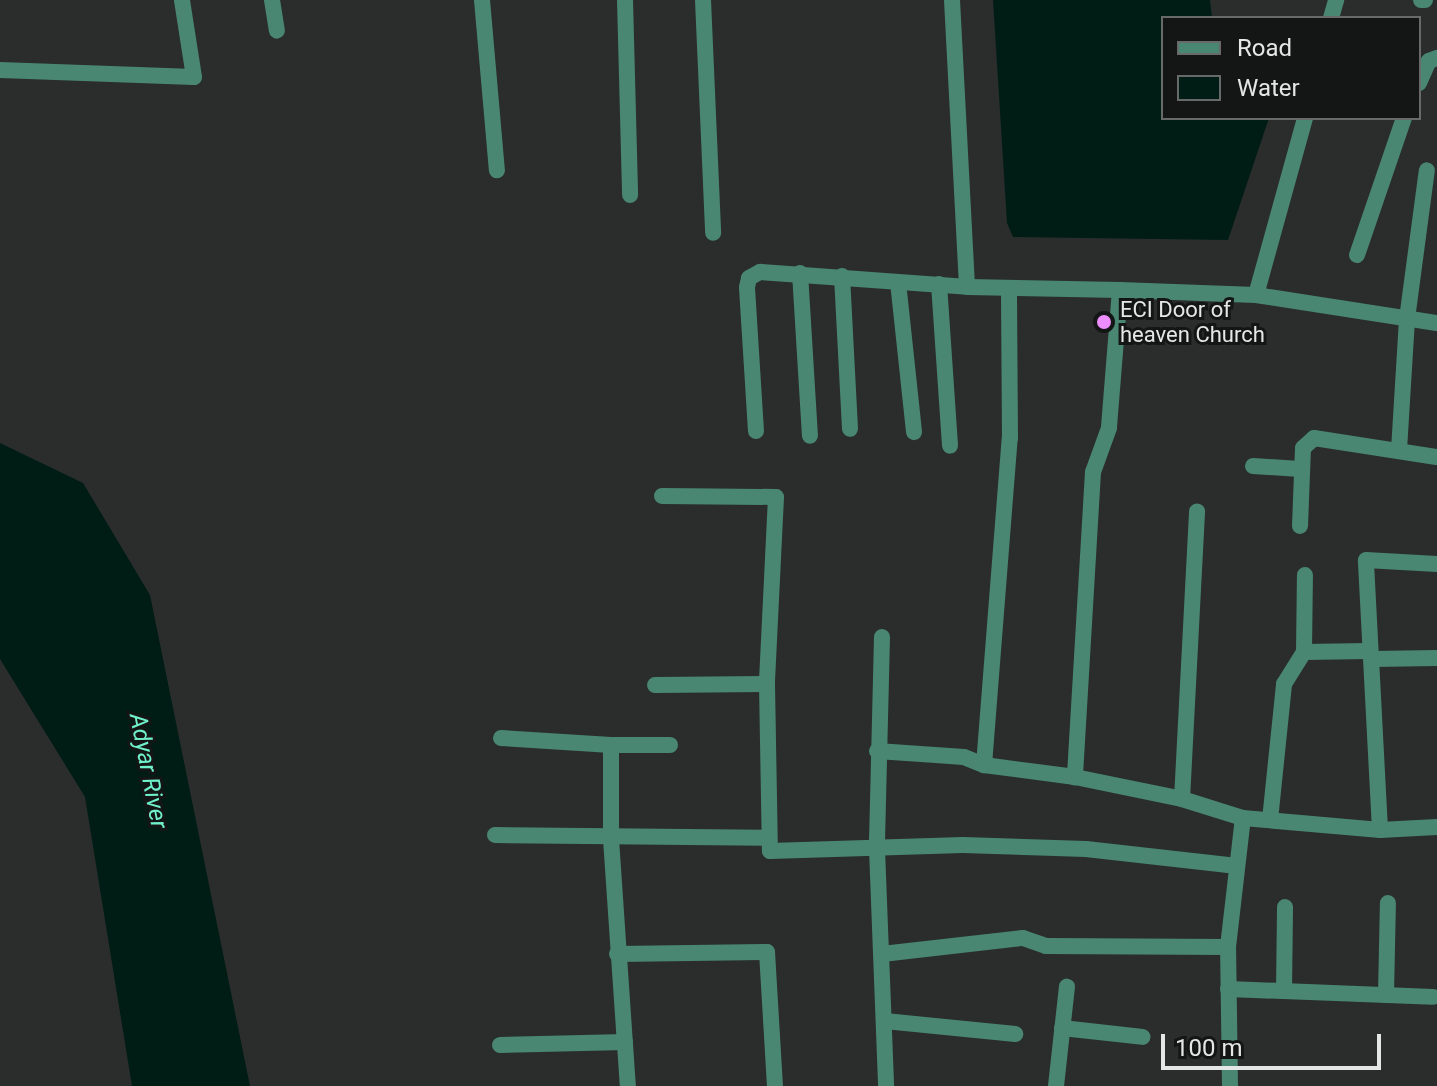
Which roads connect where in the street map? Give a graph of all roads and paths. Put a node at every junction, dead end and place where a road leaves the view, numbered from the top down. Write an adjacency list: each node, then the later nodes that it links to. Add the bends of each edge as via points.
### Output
1 (182, 0): 9 (street, via 194,77)
2 (272, 0): 7 (street)
3 (482, 0): 13 (street)
4 (625, 0): 15 (street)
5 (703, 0): 16 (street)
6 (952, 0): 22 (street)
7 (277, 31)
8 (1437, 58): 10 (street, via 1429,61)
9 (0, 70)
10 (1421, 79)
11 (1304, 120): 25 (street)
12 (1403, 120): 17 (street)
13 (497, 170)
14 (1427, 170): 26 (street)
15 (630, 195)
16 (713, 233)
17 (1357, 255)
18 (800, 273): 19 (street); 29 (street, via 760,272 749,278); 31 (street)
19 (842, 276): 20 (street); 28 (street)
20 (898, 282): 21 (street); 30 (street)
21 (939, 284): 22 (street); 32 (street)
22 (967, 287): 23 (street)
23 (1009, 289): 24 (street); 52 (street, via 1010,438)
24 (1120, 290): 25 (street); 53 (street, via 1109,428 1093,472)
25 (1256, 295): 26 (street)
26 (1407, 319): 27 (street); 33 (street)
27 (1437, 323)
28 (850, 429)
29 (756, 431)
30 (914, 432)
31 (810, 436)
32 (950, 446)
33 (1399, 450): 34 (street); 36 (street, via 1314,438 1303,448)
34 (1437, 457)
35 (1253, 466): 36 (street)
36 (1300, 469): 39 (street)
37 (662, 496): 46 (street, via 776,497)
38 (1197, 511): 54 (street)
39 (1300, 526)
40 (1437, 564): 44 (street, via 1366,560)
41 (1305, 575): 43 (street)
42 (882, 637): 51 (street)
43 (1304, 652): 44 (street); 56 (street, via 1284,684)
44 (1371, 655): 45 (street); 58 (street)
45 (1437, 658)
46 (767, 684): 47 (street); 60 (street)
47 (655, 685)
48 (501, 738): 49 (street)
49 (611, 745): 50 (street); 61 (street)
50 (670, 745)
51 (877, 751): 52 (street, via 964,757); 62 (street)
52 (984, 765): 53 (street)
53 (1075, 777): 54 (street)
54 (1182, 799): 55 (street)
55 (1243, 818): 56 (street); 63 (street)
56 (1270, 820): 58 (street)
57 (1437, 827): 58 (street)
58 (1380, 830)
59 (495, 835): 61 (street)
60 (766, 838): 61 (street); 62 (street, via 774,852)
61 (611, 839): 67 (street)
62 (877, 849): 63 (street, via 1086,849); 68 (street)
63 (1237, 866): 66 (street)
64 (1388, 903): 72 (street)
65 (1285, 907): 71 (street)
66 (1228, 947): 68 (street, via 1046,946 1023,938); 70 (street)
67 (617, 954): 78 (street); 81 (street, via 767,952)
68 (882, 954): 74 (street)
69 (1067, 987): 75 (street)
70 (1228, 989): 71 (street); 84 (street)
71 (1284, 991): 72 (street)
72 (1386, 995): 73 (street)
73 (1433, 997)
74 (885, 1021): 76 (street); 82 (street)
75 (1062, 1028): 77 (street); 83 (street)
76 (1015, 1034)
77 (1143, 1037)
78 (625, 1042): 79 (street); 80 (street)
79 (500, 1045)
80 (628, 1086)
81 (775, 1086)
82 (886, 1086)
83 (1056, 1086)
84 (1230, 1086)

